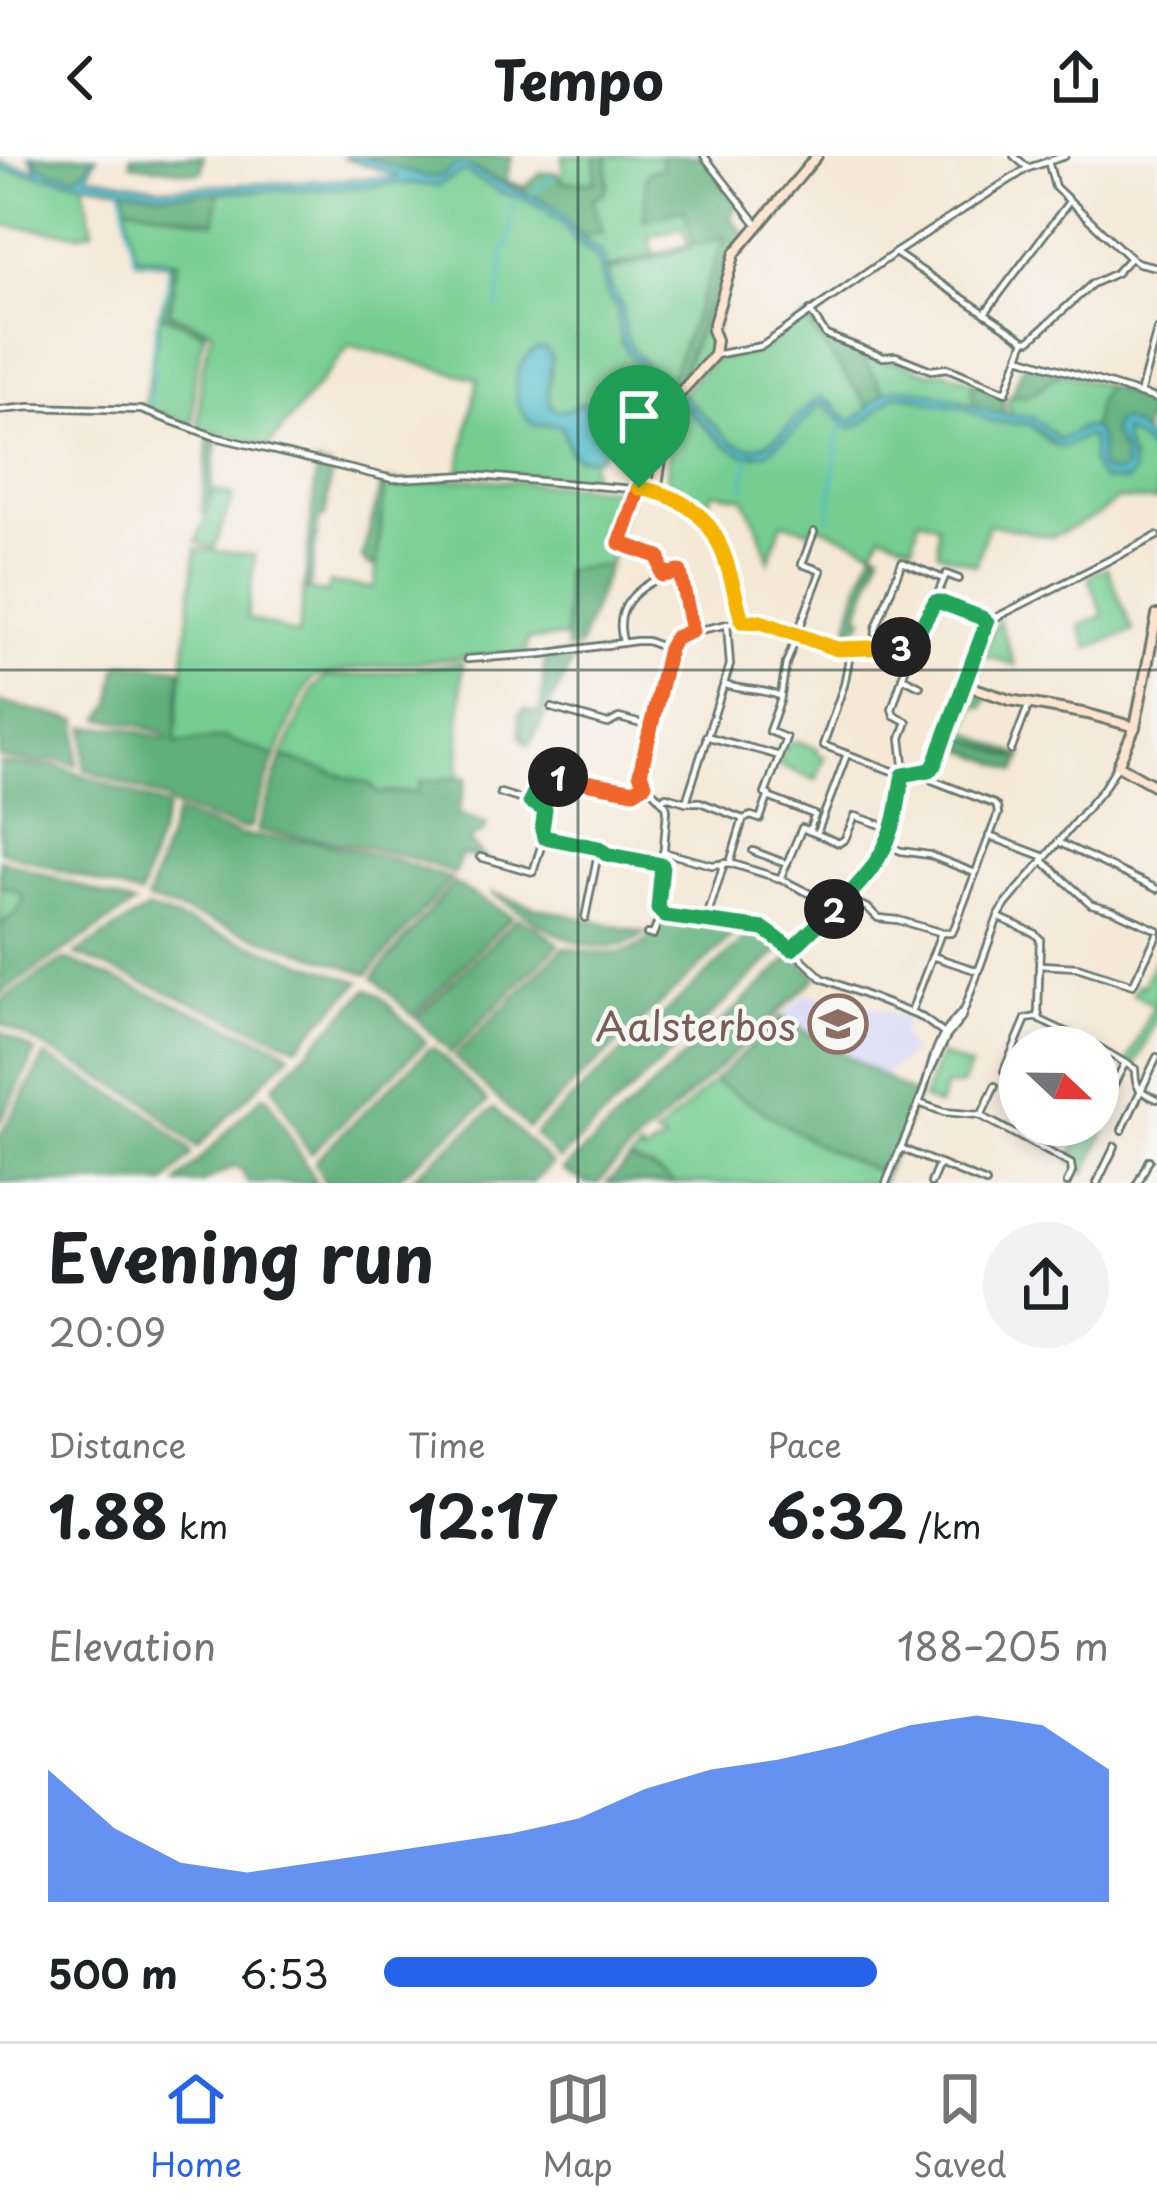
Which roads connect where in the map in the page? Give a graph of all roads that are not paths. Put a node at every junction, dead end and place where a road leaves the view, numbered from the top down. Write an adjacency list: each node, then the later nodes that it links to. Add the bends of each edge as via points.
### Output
1 (704, 156): 8 (street)
2 (817, 156): 8 (street)
3 (1014, 156): 6 (street)
4 (1065, 156): 5 (street)
5 (1048, 161): 6 (street); 7 (street, via 1054,187)
6 (1028, 168): 9 (street)
7 (1069, 201): 10 (street); 13 (street)
8 (758, 225): 16 (street, via 735,253 712,330)
9 (895, 254): 12 (street); 13 (street)
10 (1130, 258): 11 (street); 15 (street)
11 (1157, 267)
12 (810, 310): 16 (street, via 759,348); 17 (street, via 826,335 1006,392)
13 (985, 313): 15 (street)
14 (1157, 331): 18 (street)
15 (1025, 340): 17 (street)
16 (714, 355): 22 (street, via 673,400)
17 (1019, 357): 18 (street)
18 (1140, 394): 19 (street)
19 (1157, 399)
20 (0, 410): 21 (street, via 141,410 216,437 393,479 470,475)
21 (639, 488): 22 (street); 25 (street, via 620,543 659,557)
22 (656, 491): 30 (street, via 698,512 717,534)
23 (814, 532): 35 (street, via 802,564 821,571)
24 (1157, 536): 31 (street)
25 (662, 575): 34 (street, via 680,572); 36 (street, via 624,609)
26 (944, 579): 27 (street); 28 (street); 40 (street, via 902,562)
27 (959, 579)
28 (935, 602): 31 (street); 37 (street)
29 (1157, 615): 33 (street)
30 (742, 621): 32 (street); 35 (street)
31 (987, 622): 44 (street)
32 (727, 624): 34 (street); 43 (street)
33 (1156, 629): 50 (street)
34 (692, 631): 38 (street)
35 (796, 635): 39 (street); 46 (street)
36 (623, 642): 38 (street); 41 (street)
37 (910, 643): 40 (street); 42 (street)
38 (669, 649): 49 (street)
39 (850, 650): 40 (street); 53 (street, via 823,745)
40 (875, 650)
41 (466, 659)
42 (902, 677): 45 (street); 57 (street, via 892,709 907,722)
43 (725, 685): 46 (street); 51 (street)
44 (965, 685): 47 (street); 56 (street)
45 (920, 686)
46 (780, 695): 54 (street, via 769,731 786,738)
47 (1028, 704): 50 (street); 52 (street)
48 (552, 709): 49 (street)
49 (649, 726): 58 (street)
50 (1135, 727): 55 (street)
51 (706, 736): 54 (street); 64 (street)
52 (1011, 751)
53 (847, 754): 57 (street); 67 (street)
54 (779, 756): 61 (street)
55 (1118, 765): 59 (street); 70 (street)
56 (930, 770): 57 (street); 68 (street, via 932,780 998,807)
57 (904, 774): 66 (street)
58 (645, 784): 62 (street); 63 (street, via 634,791 541,776)
59 (1157, 787)
60 (500, 793): 63 (street)
61 (768, 797): 65 (street, via 760,819); 67 (street, via 815,815)
62 (661, 800): 64 (street); 74 (street)
63 (530, 802): 69 (street, via 545,810)
64 (686, 802): 65 (street)
65 (743, 819): 77 (street)
66 (893, 829): 67 (street, via 855,816 839,843); 71 (street)
67 (813, 833): 78 (street, via 802,829)
68 (989, 836): 76 (street); 80 (street)
69 (544, 837): 72 (street); 75 (street, via 533,872)
70 (1058, 842): 76 (street); 82 (street)
71 (885, 844): 80 (street); 83 (street)
72 (599, 848): 79 (street); 87 (street)
73 (753, 851): 78 (street)
74 (663, 852): 77 (street); 79 (street)
75 (480, 856)
76 (1044, 859): 86 (street); 89 (street, via 1091,904)
77 (727, 863): 81 (street); 88 (street)
78 (787, 864): 81 (street)
79 (662, 865): 85 (street)
80 (975, 873): 90 (street, via 954,928)
81 (781, 880): 84 (street)
82 (1157, 889)
83 (845, 899): 84 (street); 90 (street, via 878,918)
84 (836, 907): 92 (street)
85 (661, 913): 88 (street); 91 (street)
86 (998, 917): 94 (street, via 1038,936); 95 (street)
87 (585, 918)
88 (706, 921): 92 (street, via 764,929)
89 (1156, 929): 94 (street, via 1133,985 1078,967)
90 (941, 933): 93 (street)
91 (647, 934)
92 (792, 949): 96 (street, via 822,978)
93 (932, 956): 95 (street); 96 (street)
94 (1040, 965): 97 (street)
95 (978, 971): 100 (street)
96 (910, 1012): 100 (street)
97 (1038, 1016): 98 (street); 99 (street)
98 (1023, 1026)
99 (1053, 1026)
100 (945, 1034): 108 (street)
101 (1157, 1057): 106 (street)
102 (1119, 1059): 103 (street)
103 (1125, 1063): 104 (street); 106 (street, via 1135,1069)
104 (1119, 1075)
105 (995, 1086): 109 (street)
106 (1140, 1092): 107 (street); 110 (street)
107 (1157, 1100)
108 (919, 1103): 109 (street); 112 (street)
109 (981, 1116): 119 (street, via 1071,1164)
110 (1122, 1130)
111 (1114, 1146): 120 (street)
112 (900, 1148): 114 (street); 116 (street)
113 (1149, 1160): 121 (street)
114 (939, 1164): 115 (street); 117 (street)
115 (973, 1180): 118 (street)
116 (886, 1183)
117 (931, 1183)
118 (986, 1183)
119 (1067, 1183)
120 (1097, 1183)
121 (1138, 1183)

